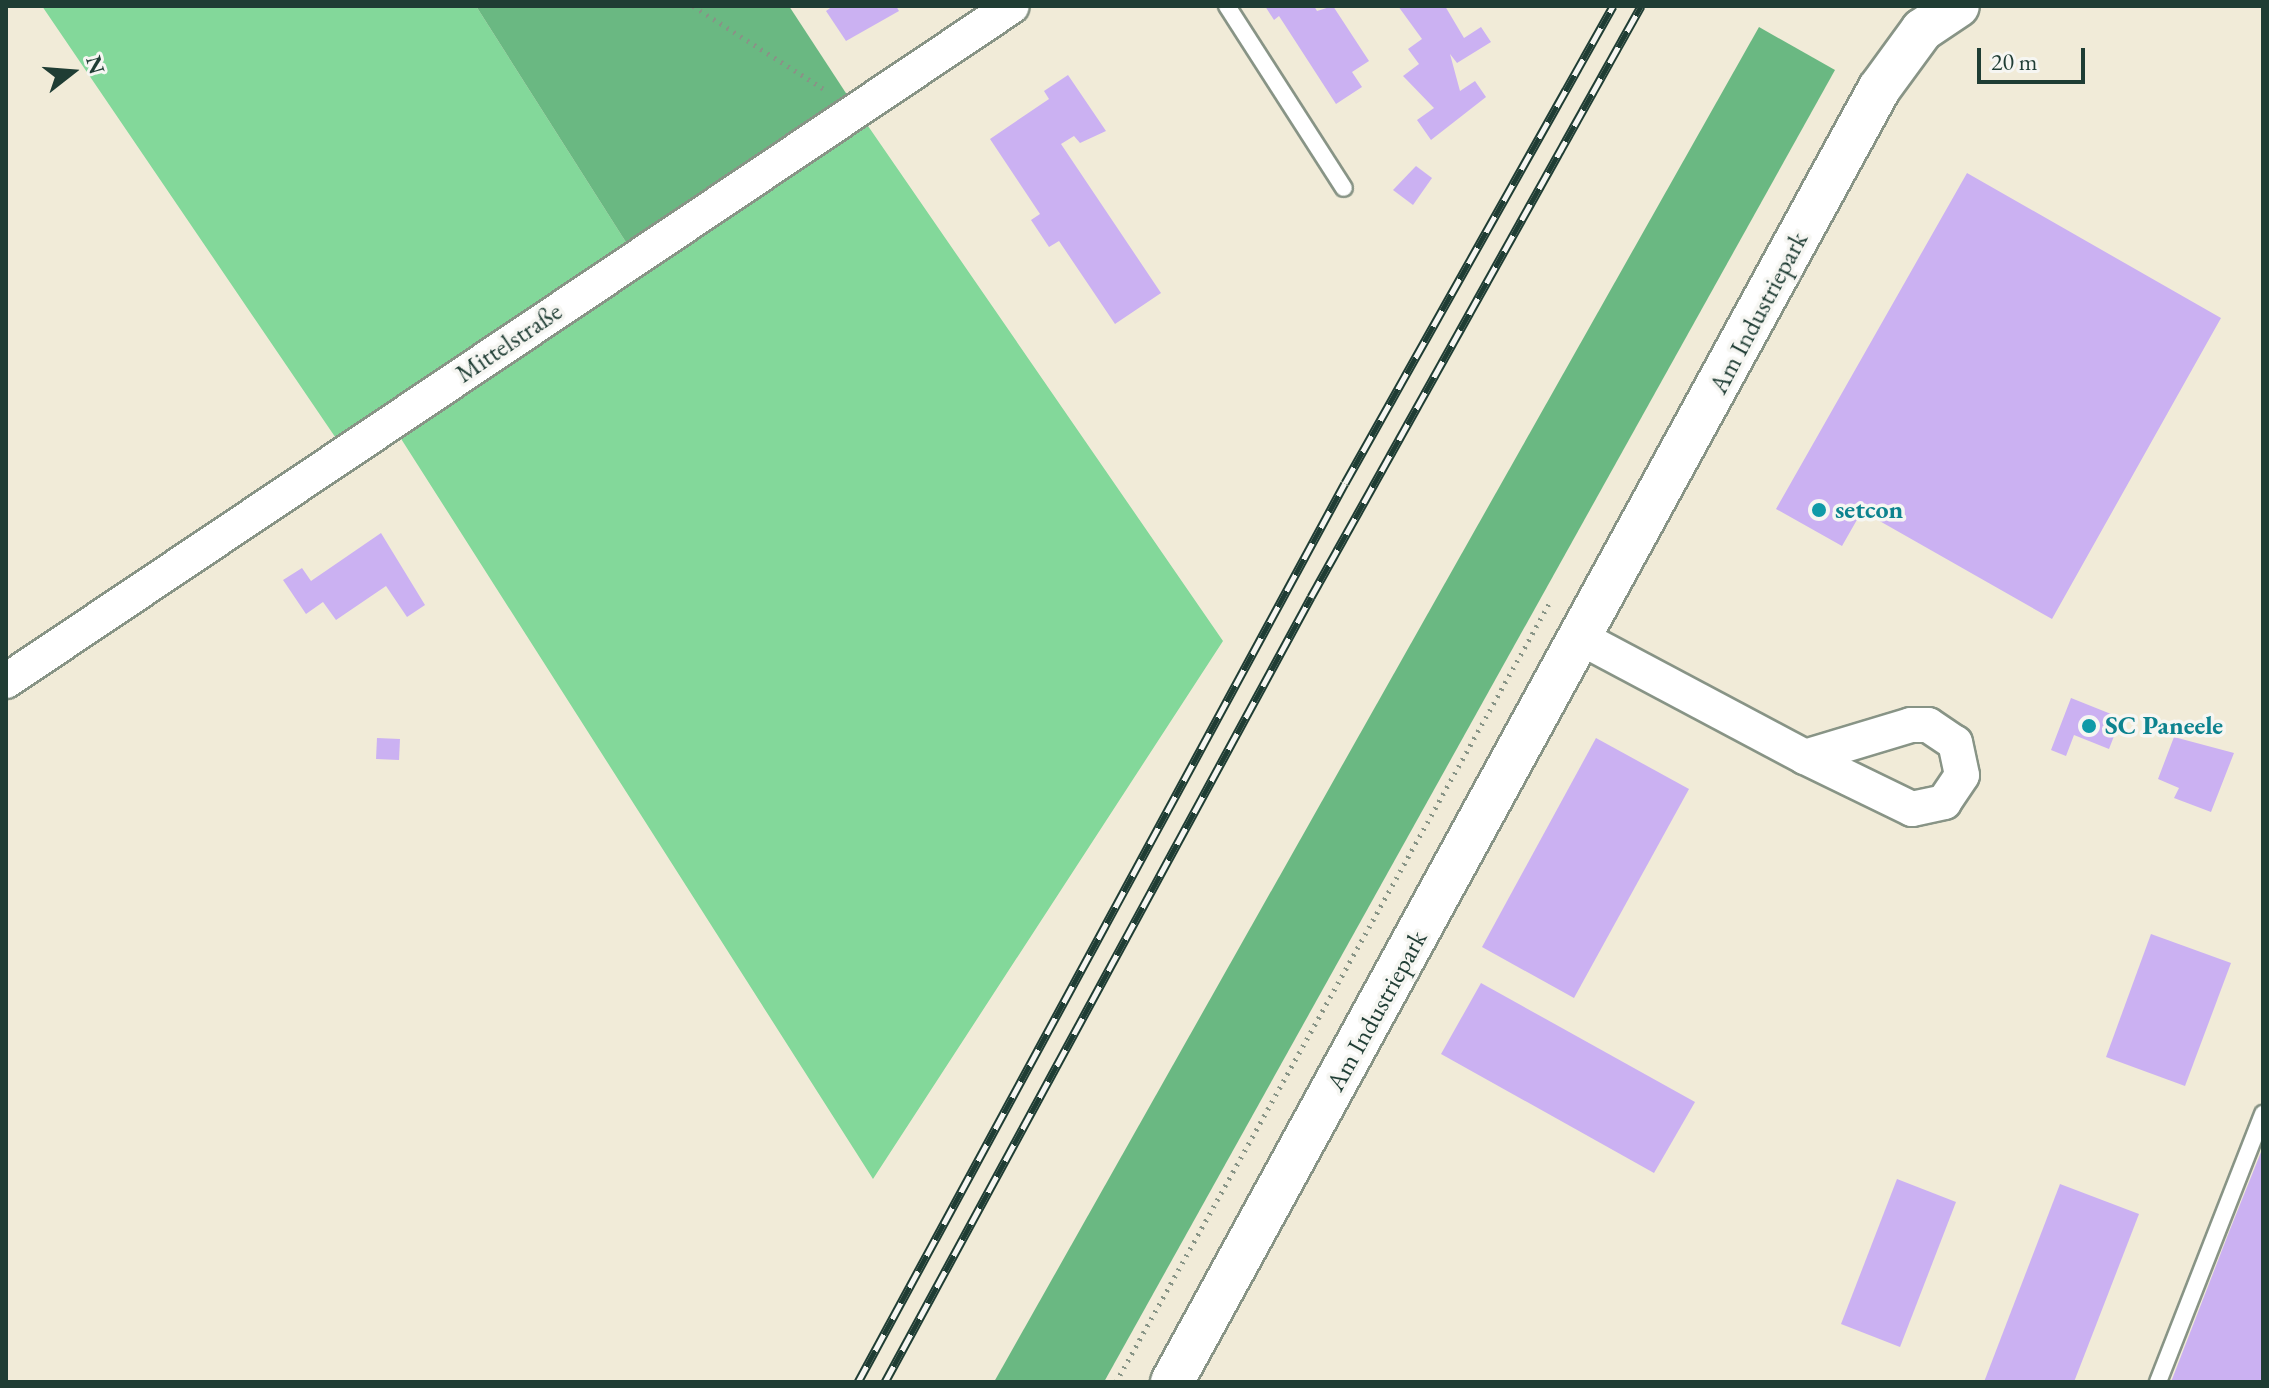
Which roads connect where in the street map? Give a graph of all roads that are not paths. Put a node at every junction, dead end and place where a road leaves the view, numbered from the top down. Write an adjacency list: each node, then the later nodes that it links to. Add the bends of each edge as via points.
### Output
1 (1012, 6): 6 (street, Mittelstraße)
2 (1227, 6): 4 (lane)
3 (1958, 6): 5 (street, Am Industriepark, via 1922,30 1879,89)
4 (1344, 188)
5 (1583, 639): 7 (street); 9 (street, Am Industriepark)
6 (6, 681)
7 (1805, 757)
8 (2263, 1114): 10 (lane)
9 (1172, 1382)
10 (2158, 1382)

